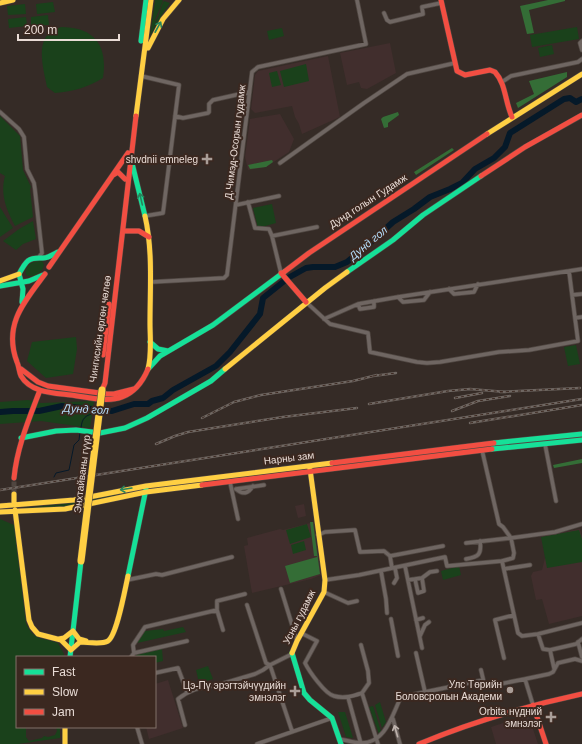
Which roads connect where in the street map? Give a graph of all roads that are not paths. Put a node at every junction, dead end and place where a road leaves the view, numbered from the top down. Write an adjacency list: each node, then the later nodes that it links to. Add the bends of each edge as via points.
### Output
1 (13, 0): 7 (main road)
2 (152, 0): 11 (main road, Чингисийн өргөн чөлөө)
3 (179, 0): 11 (main road, one-way to 3, via 161,23)
4 (356, 0): 17 (street, Д.Чимэд-Осорын гудамж, via 366,44 258,67 251,74)
5 (145, 2): 22 (main road, Чингисийн өргөн чөлөө)
6 (441, 2): 8 (street, via 422,7 423,14 390,22); 13 (main road)
7 (0, 3)
8 (384, 12)
9 (582, 41): 10 (street)
10 (582, 50)
11 (144, 58): 14 (main road, Чингисийн өргөн чөлөө)
12 (582, 59): 16 (street, via 511,76)
13 (455, 63): 16 (main road, via 458,71 465,75 490,70 496,72); 24 (street, via 407,74)
14 (141, 76): 20 (street, via 179,85); 23 (main road, Чингисийн өргөн чөлөө)
15 (581, 76): 21 (main road, Дунд голын Гудамж)
16 (502, 82): 21 (main road)
17 (249, 92): 20 (street, via 213,100 210,102 208,113 183,118); 29 (street, Д.Чимэд-Осорын гудамж)
18 (0, 112): 38 (street, via 20,129 24,137 27,169 34,183)
19 (582, 115): 56 (main road, via 525,147 423,215 394,240)
20 (175, 116): 30 (street, via 163,213)
21 (512, 117): 42 (main road, Дунд голын Гудамж)
22 (128, 153): 25 (main road); 26 (main road, Чингисийн өргөн чөлөө)
23 (131, 160): 30 (main road, one-way to 23); 33 (main road, Чингисийн өргөн чөлөө)
24 (280, 163)
25 (112, 175): 26 (main road, via 118,172); 37 (main road)
26 (125, 179): 68 (main road, Чингисийн өргөн чөлөө, via 100,383)
27 (279, 196): 28 (street)
28 (248, 202): 29 (street); 35 (street, via 255,228 269,228)
29 (236, 205): 47 (street, Д.Чимэд-Осорын гудамж, via 227,275 224,278)
30 (145, 216): 31 (main road)
31 (147, 227): 34 (main road); 36 (main road)
32 (317, 227): 35 (street)
33 (123, 231): 34 (main road); 68 (main road, Чингисийн өргөн чөлөө, via 105,383)
34 (139, 232): 36 (main road)
35 (272, 236): 42 (street)
36 (149, 238): 47 (main road)
37 (59, 252): 38 (main road); 39 (main road)
38 (42, 257): 39 (main road, via 48,262); 43 (main road, via 28,261)
39 (49, 267): 44 (main road)
40 (582, 269): 41 (street)
41 (568, 271): 48 (street); 53 (street)
42 (281, 272): 56 (main road); 63 (main road, Дунд голын Гудамж, via 212,325)
43 (19, 274): 45 (main road); 46 (main road)
44 (44, 274): 46 (main road); 58 (main road)
45 (0, 281)
46 (22, 282): 49 (main road); 58 (main road, via 24,295)
47 (151, 282): 62 (main road)
48 (478, 284): 50 (street); 50 (street, via 474,292 454,294)
49 (0, 286)
50 (449, 289): 51 (street)
51 (431, 292): 54 (street); 54 (street, via 424,300 403,302)
52 (582, 294): 53 (street)
53 (572, 295): 60 (street)
54 (398, 296): 55 (street)
55 (374, 301): 57 (street); 57 (street, via 374,307 360,309)
56 (306, 302): 61 (street); 70 (main road, via 211,381 147,418 125,428 100,433 79,430 49,432)
57 (358, 304): 61 (street)
58 (21, 305): 65 (main road, via 12,336 14,355)
59 (582, 317): 60 (street)
60 (575, 318): 61 (street, via 578,341 426,363 370,352 368,332 337,327)
61 (324, 319)
62 (150, 342): 63 (main road, via 158,349); 64 (main road)
63 (168, 351): 64 (main road, Дунд голын Гудамж)
64 (149, 368): 66 (main road, Дунд голын Гудамж)
65 (21, 369): 66 (main road, via 48,386 107,394); 67 (main road, via 23,377)
66 (134, 389): 67 (main road, via 126,396 110,400)
67 (40, 390): 70 (main road)
68 (102, 390): 127 (main road, Энхтайваны гүүр, bridge)
69 (582, 434): 73 (main road, Нарны зам)
70 (21, 438): 77 (main road, via 14,464)
71 (582, 440): 72 (main road, Нарны зам)
72 (545, 444): 74 (main road, Нарны зам); 83 (street)
73 (447, 449): 75 (main road, via 433,454); 76 (main road, Нарны зам)
74 (482, 450): 75 (main road, Нарны зам); 90 (street, via 499,524)
75 (436, 456): 76 (main road, Нарны зам)
76 (310, 469): 78 (main road, Нарны зам); 81 (main road, Нарны зам); 89 (main road, Усны гудамж)
77 (14, 478)
78 (230, 482): 81 (main road, Нарны зам); 87 (street)
79 (264, 485): 80 (street)
80 (254, 486): 80 (street, via 245,494 236,490)
81 (146, 489): 85 (main road, Нарны зам, one-way to 85, via 123,489 87,498); 85 (main road, Нарны зам, via 78,507 44,510); 110 (main road)
82 (14, 494): 85 (main road)
83 (556, 501)
84 (0, 506): 85 (main road, Нарны зам)
85 (14, 507): 86 (main road); 131 (main road, via 29,620 40,636)
86 (0, 512)
87 (238, 519)
88 (582, 524): 90 (street, via 555,532)
89 (318, 535): 94 (street, via 325,532 355,530 360,552 384,551); 111 (main road, Усны гудамж)
90 (511, 538): 91 (street); 96 (street)
91 (480, 541): 92 (street); 97 (street, via 479,555)
92 (466, 543)
93 (443, 546): 94 (street)
94 (390, 556): 101 (street)
95 (232, 557): 110 (street, via 162,575)
96 (513, 558): 98 (street); 102 (street)
97 (466, 559)
98 (502, 561): 100 (street, via 447,566 445,557); 103 (street)
99 (530, 565): 102 (street)
100 (405, 566): 101 (street); 107 (street)
101 (394, 568): 104 (street); 106 (street)
102 (515, 568): 103 (street)
103 (504, 569): 120 (street)
104 (381, 571): 111 (street); 119 (street)
105 (437, 572): 108 (street, via 430,572)
106 (398, 578): 107 (street); 112 (street)
107 (408, 578): 109 (street); 123 (street)
108 (422, 578): 109 (street); 109 (street, via 424,591 418,593)
109 (415, 579)
110 (126, 580): 135 (main road, via 113,634 104,642)
111 (325, 580): 114 (main road, Усны гудамж)
112 (394, 583)
113 (281, 589): 134 (street)
114 (324, 592): 116 (street, via 348,603); 128 (main road, Усны гудамж)
115 (245, 594): 118 (street, via 217,601)
116 (358, 601)
117 (247, 605): 149 (street, via 266,663)
118 (217, 610): 126 (street); 140 (street, via 145,628 133,645)
119 (387, 613)
120 (514, 615): 129 (street, via 518,633 522,636); 147 (street, via 495,620)
121 (423, 618): 123 (street)
122 (391, 619): 145 (street)
123 (416, 620): 130 (street)
124 (429, 622): 130 (street)
125 (582, 623): 129 (street)
126 (222, 630)
127 (73, 631): 131 (main road); 135 (main road, via 79,639); 142 (main road)
128 (301, 632): 134 (main road, Усны гудамж); 159 (street, via 317,641 305,663 309,671 332,696)
129 (538, 634): 139 (street, via 541,648)
130 (420, 637): 138 (street)
131 (59, 639): 142 (main road, via 63,641)
132 (582, 639): 136 (street)
133 (187, 641): 140 (street)
134 (297, 641): 143 (main road, Усны гудамж)
135 (86, 642): 142 (main road, via 80,642)
136 (578, 642): 139 (street); 146 (street)
137 (361, 645): 157 (street, via 369,683)
138 (422, 648)
139 (550, 650): 150 (street)
140 (134, 653): 144 (street)
141 (416, 653): 156 (street)
142 (70, 654)
143 (292, 654): 149 (street); 161 (main road, Усны гудамж, via 304,694)
144 (132, 656)
145 (398, 656)
146 (582, 657)
147 (504, 658)
148 (582, 661): 150 (street, via 558,663)
149 (270, 665): 155 (street, via 255,674); 166 (street)
150 (554, 668): 153 (street, via 548,674)
151 (481, 670): 154 (street)
152 (156, 673): 155 (street, via 178,668)
153 (525, 679): 154 (street, via 486,687); 160 (street)
154 (483, 680): 156 (street)
155 (187, 692): 163 (street, via 178,699)
156 (425, 692): 162 (street, via 401,697)
157 (362, 693): 159 (street); 167 (street)
158 (582, 694): 160 (main road)
159 (348, 697): 172 (street)
160 (532, 705): 175 (main road, via 463,726); 176 (main road)
161 (332, 718): 166 (street); 168 (main road)
162 (392, 718): 167 (street); 174 (street, one-way to 162)
163 (185, 725)
164 (65, 728): 169 (main road)
165 (137, 728): 170 (street)
166 (292, 732): 171 (street)
167 (377, 739): 172 (street); 173 (street)
168 (340, 741): 172 (street)
169 (65, 744)
170 (142, 744)
171 (258, 744)
172 (361, 744)
173 (378, 744)
174 (400, 744)
175 (419, 744)
176 (546, 744)

